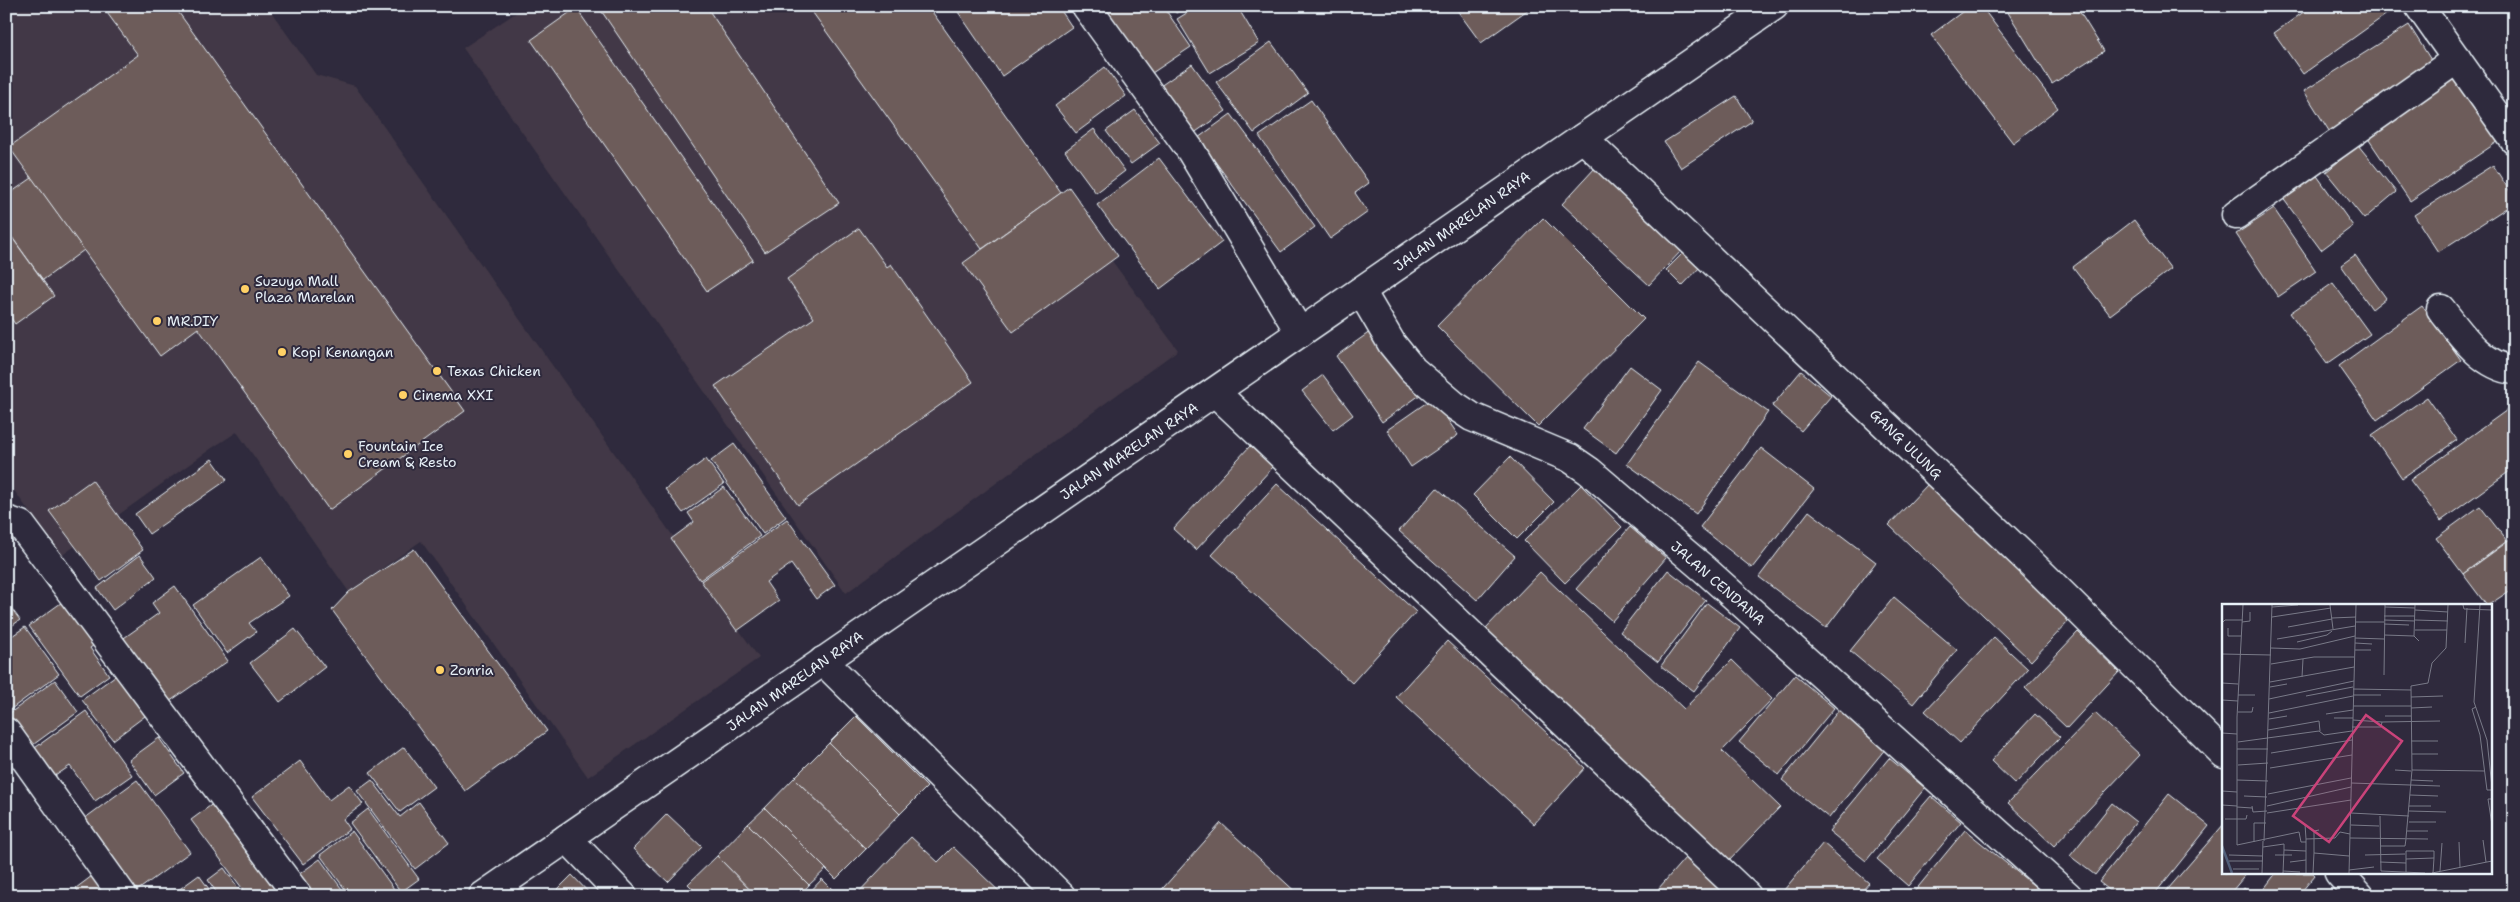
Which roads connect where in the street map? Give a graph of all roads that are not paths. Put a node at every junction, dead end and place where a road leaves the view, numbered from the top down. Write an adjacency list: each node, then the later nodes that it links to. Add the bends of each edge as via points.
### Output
1 (1086, 6): 10 (street, via 1191,151)
2 (1774, 6): 5 (street, JALAN MARELAN RAYA)
3 (2420, 6): 4 (street)
4 (2457, 59): 6 (street); 7 (street)
5 (1583, 138): 8 (street, JALAN MARELAN RAYA); 16 (street, GANG ULUNG, via 2031,563)
6 (2514, 140)
7 (2236, 215)
8 (1361, 291): 10 (street, JALAN MARELAN RAYA); 25 (street, JALAN CENDANA, via 1392,344 1420,376 1472,417 1570,458 1588,471 1704,569)
9 (2441, 308): 11 (street, via 2471,347 2502,368)
10 (1300, 333): 12 (street, JALAN MARELAN RAYA)
11 (2514, 370)
12 (1215, 392): 14 (street, JALAN MARELAN RAYA); 24 (street)
13 (6, 520): 20 (street, via 21,525)
14 (824, 662): 17 (street, JALAN MARELAN RAYA); 23 (street)
15 (6, 732): 19 (street)
16 (2222, 752)
17 (567, 838): 21 (street, JALAN MARELAN RAYA); 22 (street)
18 (2340, 874): 26 (street)
19 (123, 896)
20 (298, 896)
21 (483, 896)
22 (623, 896)
23 (1061, 896)
24 (1746, 896)
25 (2068, 896)
26 (2360, 896)

